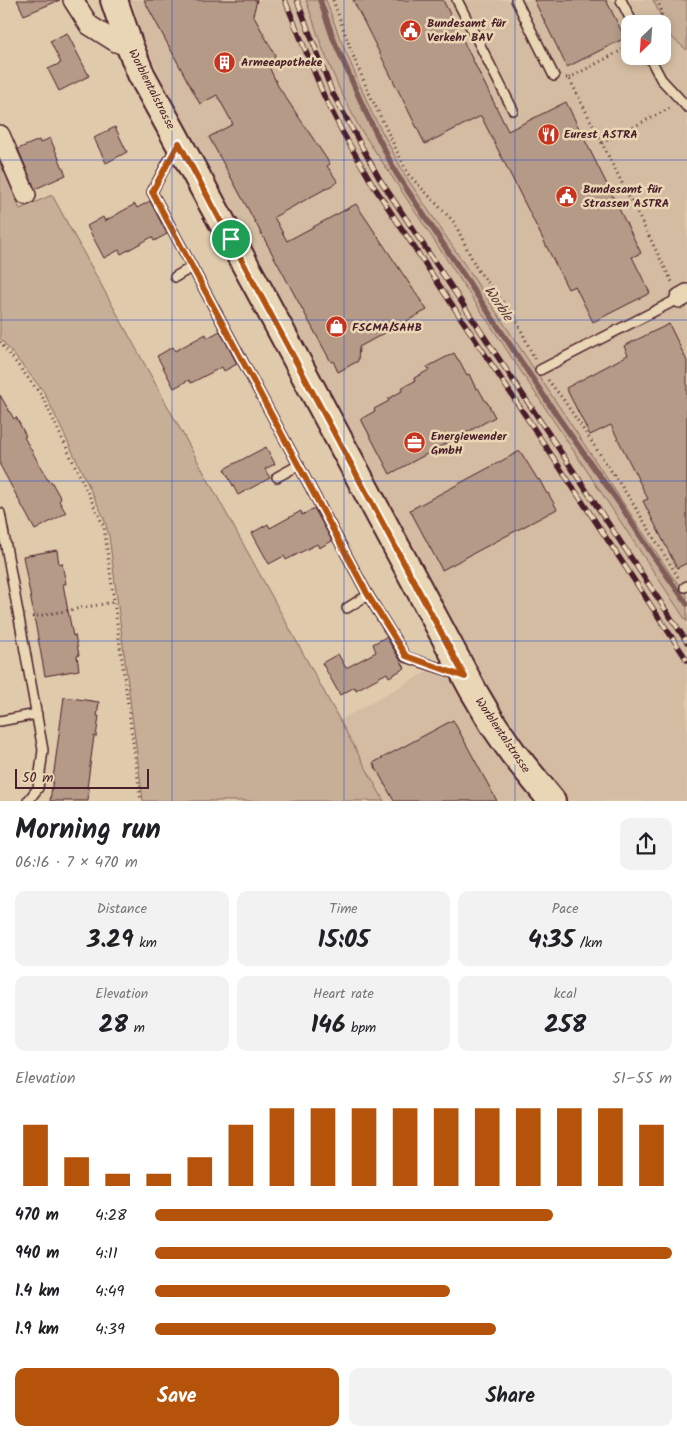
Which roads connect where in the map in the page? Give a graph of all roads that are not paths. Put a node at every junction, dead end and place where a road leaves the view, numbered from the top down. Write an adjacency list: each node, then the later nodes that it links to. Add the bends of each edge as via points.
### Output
1 (73, 0): 7 (street, via 88,25)
2 (114, 0): 7 (main road, Worblentalstrasse)
3 (457, 0): 11 (lane)
4 (516, 0): 9 (lane)
5 (621, 0): 6 (lane)
6 (628, 15)
7 (130, 47): 13 (main road, Worblentalstrasse)
8 (654, 65): 10 (lane, via 661,79)
9 (554, 76)
10 (684, 105)
11 (513, 110)
12 (0, 135): 14 (street)
13 (179, 143): 15 (lane, via 152,192); 24 (main road, Worblentalstrasse)
14 (26, 195)
15 (192, 267): 16 (lane); 19 (lane)
16 (174, 277)
17 (684, 296): 18 (lane)
18 (540, 370)
19 (299, 465): 20 (lane); 22 (lane)
20 (277, 477)
21 (0, 519): 25 (lane)
22 (368, 595): 23 (lane); 24 (lane, via 406,656)
23 (347, 608)
24 (465, 677): 28 (main road, Worblentalstrasse, via 513,753)
25 (37, 714): 26 (lane); 27 (lane, via 43,750 38,788)
26 (0, 721)
27 (28, 801)
28 (552, 801)

